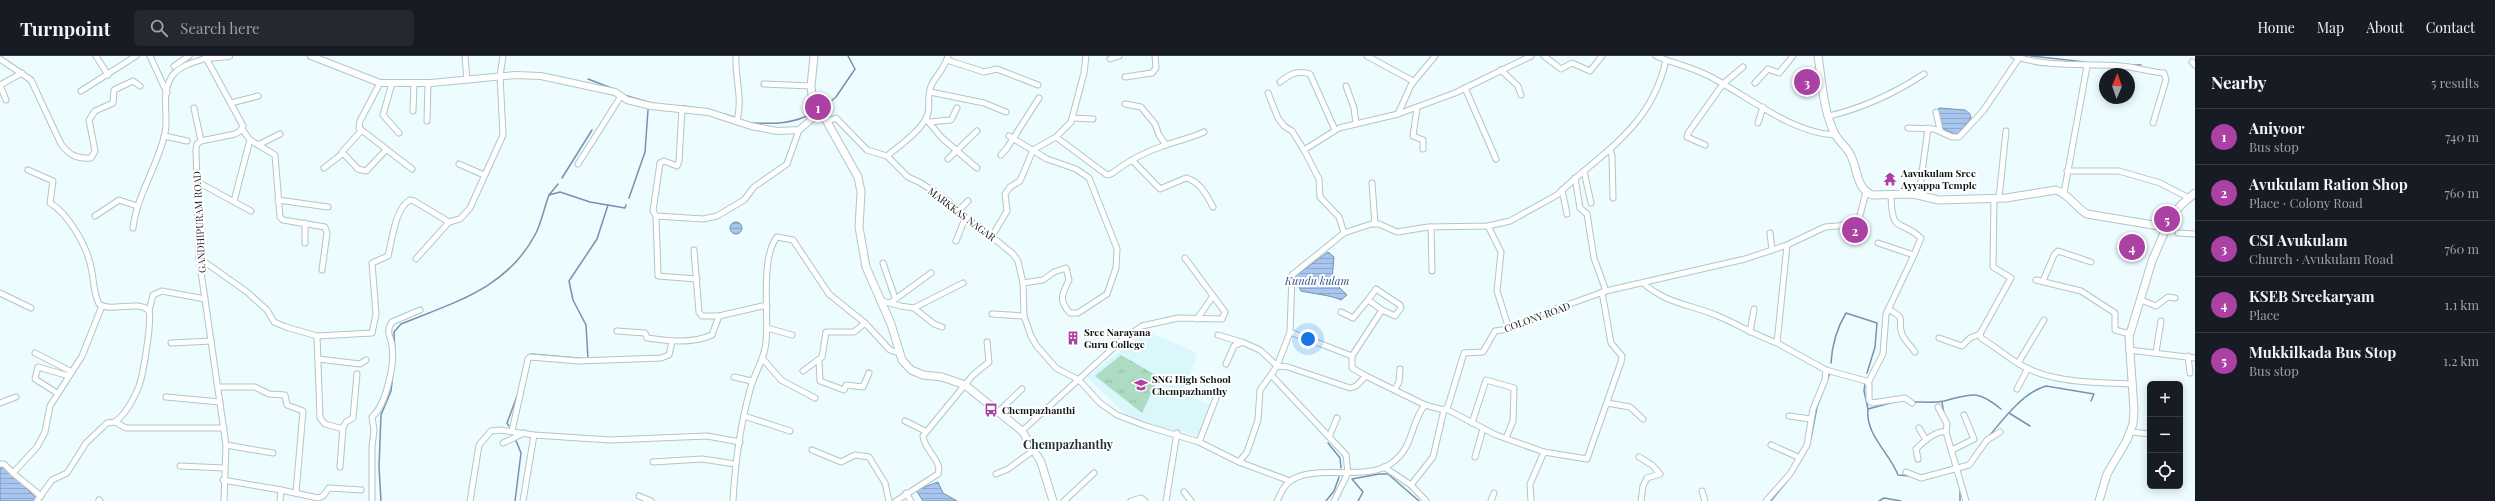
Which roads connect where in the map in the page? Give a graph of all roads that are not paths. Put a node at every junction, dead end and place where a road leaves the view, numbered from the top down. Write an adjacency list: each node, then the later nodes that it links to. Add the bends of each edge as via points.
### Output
1 (96, 56): 33 (street)
2 (136, 56): 33 (street)
3 (150, 56): 54 (street)
4 (189, 56): 28 (street)
5 (229, 56): 22 (street)
6 (311, 56): 39 (street)
7 (465, 56): 37 (street)
8 (503, 56): 35 (street)
9 (736, 56): 77 (street, via 735,76 741,98)
10 (814, 56): 49 (main road)
11 (1086, 56): 74 (street)
12 (1119, 56): 26 (street)
13 (1155, 56): 36 (street, via 1156,68 1152,73)
14 (1367, 56): 38 (street)
15 (1435, 56): 38 (street)
16 (1530, 56): 31 (street)
17 (1544, 56): 18 (street, via 1561,69 1572,63 1590,71)
18 (1602, 56)
19 (1656, 56): 27 (street)
20 (1793, 56): 44 (street, via 1779,73 1768,69)
21 (1818, 56): 73 (main road)
22 (206, 57): 54 (street, via 182,66 172,76); 61 (street)
23 (2017, 57): 29 (street); 88 (street, via 1983,111 1959,137 1952,137)
24 (948, 58): 47 (street, via 984,72 998,69); 53 (street)
25 (0, 59): 32 (street)
26 (1110, 59)
27 (1666, 60): 46 (street); 106 (street, via 1655,94 1639,121)
28 (174, 66)
29 (2087, 66): 81 (street, via 2121,66 2164,73 2166,80); 124 (street)
30 (1743, 67): 46 (street)
31 (1501, 70): 51 (street); 56 (street, via 1518,86)
32 (22, 73): 48 (street, via 35,86 60,144 66,152 84,159 91,158 95,151 89,126 91,116 113,103 114,90 133,81); 60 (street, via 0,86)
33 (108, 74): 52 (street)
34 (1924, 74): 73 (street, via 1902,88)
35 (500, 76): 37 (street); 58 (street, via 541,76 597,87); 125 (street, via 503,135)
36 (1125, 77)
37 (467, 80): 43 (street)
38 (1414, 81): 72 (street, via 1404,96)
39 (380, 82): 41 (street); 89 (street, via 360,121)
40 (1280, 82): 87 (street, via 1290,73 1310,74)
41 (392, 83): 42 (street); 93 (street, via 383,115)
42 (414, 83): 43 (street); 69 (street)
43 (428, 83): 76 (street)
44 (1754, 83)
45 (764, 84): 49 (street)
46 (1723, 84): 63 (street); 104 (street, via 1688,133 1687,137)
47 (1038, 85)
48 (140, 86)
49 (811, 86): 68 (main road, via 812,95)
50 (1346, 86): 82 (street, via 1354,108)
51 (1465, 88): 66 (street); 115 (street)
52 (81, 91)
53 (930, 92): 70 (street, via 984,103); 79 (street)
54 (167, 93): 96 (street, via 164,103)
55 (1268, 93): 110 (street, via 1278,118 1292,131)
56 (1521, 95)
57 (258, 96): 61 (street)
58 (621, 96): 67 (street, via 651,106); 118 (street)
59 (1039, 98): 98 (street)
60 (6, 100)
61 (231, 103): 85 (street, via 241,120)
62 (1125, 104): 103 (street, via 1141,107 1155,124)
63 (1763, 107): 80 (street); 95 (street, via 1804,128)
64 (194, 108): 101 (street)
65 (957, 108): 79 (street, via 951,120)
66 (1417, 108): 72 (street); 105 (street, via 1413,136 1423,140)
67 (682, 109): 77 (street, via 708,112); 149 (street, via 679,161 677,166 664,161 660,163 653,211)
68 (821, 111): 78 (main road); 86 (street)
69 (413, 112)
70 (1006, 112)
71 (1936, 112): 88 (street)
72 (1398, 114): 82 (street)
73 (1829, 116): 95 (main road)
74 (1073, 118): 75 (street); 97 (street)
75 (1093, 119)
76 (428, 121)
77 (737, 121): 86 (street, via 777,131)
78 (828, 121): 113 (street, via 836,118 867,150); 190 (main road, via 858,177 861,192 859,227 864,260)
79 (927, 121): 108 (street); 113 (street)
80 (1758, 123)
81 (2153, 123)
82 (1356, 124): 87 (street)
83 (1908, 128): 84 (street)
84 (1928, 128): 88 (street); 134 (street)
85 (242, 129): 99 (street); 101 (street, via 235,134)
86 (799, 130): 149 (street, via 787,164 754,187 744,200 717,216 703,219)
87 (1335, 130): 110 (street)
88 (1940, 130)
89 (361, 131): 107 (street); 111 (street, via 344,147)
90 (977, 131): 108 (street)
91 (2006, 131): 136 (street)
92 (1204, 132): 103 (street)
93 (399, 133)
94 (280, 134): 102 (street)
95 (1835, 135): 130 (main road, via 1851,155 1860,184)
96 (164, 136): 100 (street); 142 (street)
97 (1056, 137): 109 (street); 116 (street, via 1107,175)
98 (1011, 138): 109 (street); 112 (street)
99 (250, 140): 102 (street); 139 (street)
100 (186, 141)
101 (201, 141): 127 (street, GANDHIPURAM ROAD, via 197,144)
102 (258, 145): 138 (street, via 275,155)
103 (1166, 145): 116 (street)
104 (1705, 145)
105 (1423, 149)
106 (1610, 149): 123 (street); 135 (street)
107 (386, 150): 111 (street, via 365,172); 121 (street)
108 (956, 150): 114 (street); 120 (street)
109 (1033, 150): 162 (street, via 1020,181 1010,187 1005,194 1007,212); 183 (street, via 1089,178 1114,241 1117,259 1107,294 1078,314 1070,313 1063,305 1061,296 1069,280 1066,268 1054,272 1043,280)
110 (1304, 150): 158 (street, via 1319,179 1320,196 1339,217)
111 (342, 154): 119 (street)
112 (1001, 155)
113 (887, 156): 146 (street, MARKKAS NAGAR, via 908,177 921,183)
114 (948, 159)
115 (1496, 159)
116 (1132, 160): 144 (street, via 1160,189 1186,178 1190,179 1202,189)
117 (459, 164): 125 (street)
118 (578, 164)
119 (324, 168)
120 (977, 168)
121 (412, 169)
122 (28, 170): 195 (street, via 53,181 50,203 72,226 84,246 91,267 96,298)
123 (1584, 171): 126 (street); 141 (street)
124 (2067, 171): 131 (street); 137 (street, via 2119,171 2160,183)
125 (484, 175): 151 (street, via 470,208 460,219)
126 (1575, 178): 129 (street); 184 (street, via 1580,208 1587,214 1594,258)
127 (196, 181): 139 (street); 170 (street, GANDHIPURAM ROAD)
128 (1372, 183): 153 (street)
129 (1562, 190): 147 (street); 154 (street, via 1510,221)
130 (1866, 192): 133 (main road, via 1872,195); 166 (street, COLONY ROAD, via 1859,219 1838,226 1825,227)
131 (2064, 193): 136 (main road, via 2047,190); 156 (main road, via 2078,209 2087,214)
132 (2195, 193): 137 (main road)
133 (1891, 195): 134 (main road); 169 (street, via 1892,214 1898,225 1922,238)
134 (1919, 195): 136 (main road, via 1939,200)
135 (1613, 198)
136 (1997, 198): 217 (street, via 1993,267 2011,278)
137 (2189, 198): 156 (main road)
138 (278, 200): 143 (street); 152 (street, via 280,217 283,220)
139 (234, 201): 145 (street)
140 (968, 201): 146 (street)
141 (1591, 202)
142 (137, 206): 148 (street, via 119,200); 157 (street)
143 (328, 207)
144 (1213, 207)
145 (251, 210)
146 (958, 210): 150 (street, MARKKAS NAGAR)
147 (1567, 214)
148 (95, 216)
149 (656, 216): 178 (street, via 658,276)
150 (966, 216): 162 (street, MARKKAS NAGAR); 163 (street)
151 (449, 222): 172 (street); 221 (street, via 414,201 408,201 395,225 388,256 372,263 376,314 372,333)
152 (305, 223): 164 (street); 175 (street, via 323,226 327,230)
153 (1375, 224): 155 (street, via 1397,232); 158 (street)
154 (1488, 226): 155 (street); 213 (street, via 1500,252 1497,292)
155 (1431, 227): 176 (street)
156 (2165, 227): 192 (main road)
157 (133, 228)
158 (1344, 232): 215 (street, via 1292,275)
159 (2178, 232): 161 (street)
160 (1770, 233): 168 (street)
161 (2195, 234)
162 (991, 238): 183 (street, MARKKAS NAGAR, via 1003,244 1018,261)
163 (956, 241)
164 (305, 243)
165 (1878, 243): 169 (street)
166 (1787, 245): 168 (street, COLONY ROAD); 228 (street)
167 (694, 250): 178 (street)
168 (1772, 250): 182 (street, COLONY ROAD, via 1708,269)
169 (1914, 255): 199 (street)
170 (199, 258): 189 (street, GANDHIPURAM ROAD); 221 (street, via 247,292 267,310 274,322)
171 (1185, 258): 186 (street)
172 (416, 259)
173 (2091, 262): 180 (street, via 2058,251)
174 (883, 263): 187 (street)
175 (322, 270)
176 (1432, 271)
177 (931, 273): 187 (street)
178 (697, 279): 205 (street, via 699,312 702,316)
179 (2036, 280): 180 (street)
180 (2043, 281): 218 (street, via 2081,291 2116,313 2115,330)
181 (963, 283): 197 (street)
182 (1643, 283): 184 (street, COLONY ROAD); 216 (street, via 1666,299 1718,316)
183 (1023, 284): 206 (street, MARKKAS NAGAR)
184 (1604, 292): 213 (street, COLONY ROAD); 271 (street, via 1611,343 1622,356)
185 (0, 293): 196 (street)
186 (1213, 296): 207 (street); 207 (street, via 1225,312 1222,319)
187 (895, 298): 193 (street)
188 (2175, 298): 192 (street, via 2168,297 2156,306)
189 (205, 299): 202 (street, via 162,291 153,295); 223 (street, GANDHIPURAM ROAD)
190 (879, 300): 193 (street); 233 (main road, via 891,324)
191 (1368, 300): 201 (street); 201 (street, via 1376,289 1401,306 1395,316); 203 (street, via 1354,318)
192 (2140, 300): 218 (main road)
193 (890, 303): 197 (street)
194 (767, 305): 205 (street); 210 (street, via 771,247 777,237 784,237 793,240 800,248 829,294); 212 (street)
195 (102, 306): 202 (street, via 143,307); 250 (street, via 82,356)
196 (31, 308)
197 (914, 308): 211 (street, via 934,324)
198 (1754, 309): 216 (street)
199 (1888, 309): 230 (street, via 1899,315 1902,320 1902,333); 257 (street, via 1883,354)
200 (420, 310): 347 (street, via 392,322 388,330 392,353 387,390 377,413 372,417)
201 (1382, 310): 234 (street)
202 (149, 311): 284 (street, via 150,325 139,385 122,417)
203 (1341, 312)
204 (992, 314): 206 (street)
205 (719, 316): 224 (street, via 712,335)
206 (1024, 316): 255 (street, via 1036,345 1056,368)
207 (1197, 319): 255 (street, via 1178,318 1142,326 1122,340)
208 (2044, 320): 241 (street)
209 (2161, 321): 231 (street)
210 (865, 323): 233 (street, via 886,346); 240 (street, via 854,332 826,332)
211 (942, 327)
212 (767, 328): 219 (street); 238 (street)
213 (1509, 330): 275 (street, COLONY ROAD, via 1495,332 1483,352 1464,352)
214 (617, 331): 224 (street, via 645,333 647,338)
215 (1290, 332): 234 (street); 243 (street)
216 (1750, 332): 228 (street)
217 (1980, 334): 222 (street, via 1970,338 1962,346); 241 (street, via 1981,338)
218 (2130, 334): 229 (main road)
219 (792, 335)
220 (1218, 335): 226 (street)
221 (317, 336): 237 (street)
222 (1939, 338)
223 (211, 341): 227 (street); 260 (street, GANDHIPURAM ROAD)
224 (672, 342): 290 (street, via 669,355 661,358 586,361 530,357)
225 (987, 342): 259 (street, via 989,362 980,367)
226 (1242, 342): 242 (street, via 1234,346); 243 (street, via 1260,350)
227 (171, 343)
228 (1777, 343): 246 (street)
229 (2129, 350): 231 (street); 258 (main road)
230 (1915, 352)
231 (2156, 352): 235 (street)
232 (35, 353): 250 (street)
233 (899, 353): 259 (main road, via 911,370)
234 (1352, 356): 253 (street, via 1352,368)
235 (2188, 356): 236 (street); 249 (street)
236 (2195, 358)
237 (318, 359): 239 (street, via 360,364); 288 (street, via 320,418 325,424)
238 (763, 359): 256 (street); 267 (street, via 781,380)
239 (366, 360)
240 (819, 360): 247 (street); 248 (street, via 820,381 844,390 846,384 863,387)
241 (2018, 363): 244 (street)
242 (1226, 364)
243 (1278, 366): 252 (street); 253 (street, via 1350,388 1361,383)
244 (2028, 368): 258 (street, via 2066,380); 262 (street)
245 (1400, 369): 263 (street, via 1399,382)
246 (1826, 370): 257 (street); 282 (street, via 1826,380 1813,409)
247 (803, 371)
248 (869, 373)
249 (2190, 373)
250 (71, 374): 264 (street); 264 (street, via 38,367 35,379)
251 (357, 374): 288 (street, via 353,418 346,422)
252 (1271, 375): 301 (street); 319 (street, via 1260,390 1258,420 1248,452)
253 (1366, 376): 263 (street)
254 (734, 377): 256 (street)
255 (1078, 380): 293 (street); 298 (street, via 1100,403 1117,415 1146,426)
256 (752, 381): 278 (street)
257 (1868, 383): 272 (street, via 1869,400 1872,404 1905,398)
258 (2133, 384): 296 (main road, via 2134,416)
259 (966, 385): 276 (main road); 292 (street)
260 (218, 387): 269 (street, GANDHIPURAM ROAD); 339 (street, via 255,387 269,394 283,393 287,406 304,411)
261 (1022, 389): 276 (street)
262 (2017, 389)
263 (1395, 390): 273 (street)
264 (56, 393): 328 (street, via 37,447)
265 (16, 397): 270 (street)
266 (166, 397): 269 (street)
267 (816, 398)
268 (1216, 398): 305 (street)
269 (220, 402): 286 (street, GANDHIPURAM ROAD)
270 (0, 403)
271 (1608, 403): 281 (street, via 1630,407); 312 (street, via 1587,459)
272 (1912, 403)
273 (1425, 405): 275 (street); 324 (street, via 1403,453)
274 (1938, 407): 294 (street, via 1947,424)
275 (1445, 409): 285 (street); 334 (street, via 1433,457)
276 (999, 412): 293 (main road)
277 (1964, 415): 311 (street, via 1974,439)
278 (744, 416): 291 (street); 304 (street)
279 (1789, 416): 282 (street)
280 (1337, 418): 301 (street)
281 (1643, 419)
282 (1812, 419): 316 (street, via 1807,445)
283 (905, 421): 292 (street)
284 (115, 422): 286 (street, via 126,428); 342 (street, via 106,423 86,443 67,473 52,480)
285 (1472, 423): 289 (street); 302 (street, via 1486,380 1514,388 1513,421)
286 (224, 428): 307 (street, GANDHIPURAM ROAD)
287 (1919, 428): 303 (street)
288 (343, 429): 323 (street)
289 (1483, 429): 302 (street); 314 (street)
290 (512, 431): 297 (street); 348 (street, via 491,431 484,436 476,458)
291 (790, 431)
292 (925, 431): 340 (street, via 923,443 939,470 934,477)
293 (1022, 431): 310 (main road)
294 (1946, 432): 303 (street); 311 (street)
295 (2000, 432): 326 (street, via 1987,440 1969,465)
296 (2131, 432): 299 (street); 370 (main road, via 2107,474)
297 (524, 433): 300 (street); 306 (street)
298 (1177, 433): 305 (street); 359 (street)
299 (2147, 434)
300 (534, 435): 304 (street, via 610,440 707,436); 349 (street)
301 (1329, 437): 330 (street, via 1346,455)
302 (1506, 438): 312 (street)
303 (1926, 440): 317 (street, via 1916,449)
304 (740, 442): 321 (street)
305 (1199, 442): 319 (street)
306 (502, 443)
307 (226, 445): 313 (street); 325 (street, GANDHIPURAM ROAD)
308 (1771, 445): 316 (street)
309 (812, 450): 352 (street, via 841,462 855,455 869,457 885,484)
310 (1034, 450): 331 (street, via 1008,469); 355 (main road, via 1041,462)
311 (1952, 450): 326 (street)
312 (1544, 452): 365 (street, via 1530,484)
313 (273, 453)
314 (1475, 457)
315 (1639, 457): 366 (street, via 1660,474 1647,478)
316 (1798, 457): 368 (street, via 1790,474)
317 (1918, 459)
318 (653, 462): 321 (street, via 702,459)
319 (1240, 462): 333 (street)
320 (0, 464): 328 (street, via 4,464)
321 (735, 464): 351 (street)
322 (180, 466): 325 (street)
323 (340, 467)
324 (1384, 467): 330 (street); 334 (street)
325 (224, 468): 332 (street, GANDHIPURAM ROAD)
326 (1958, 468): 327 (street, via 1921,478); 369 (street)
327 (1906, 472)
328 (13, 473): 342 (street)
329 (1094, 473): 356 (street)
330 (1348, 473): 333 (street, via 1314,473); 362 (street)
331 (996, 474)
332 (223, 480): 335 (street); 345 (street, GANDHIPURAM ROAD)
333 (1290, 481): 361 (street)
334 (1411, 485): 363 (street)
335 (281, 490): 339 (street); 346 (street)
336 (361, 490): 339 (street, via 329,488 320,497)
337 (1702, 491): 367 (street)
338 (1184, 492): 360 (street)
339 (296, 493)
340 (906, 493): 353 (street); 354 (street)
341 (1494, 493): 364 (street)
342 (41, 496): 344 (street)
343 (639, 496): 350 (street)
344 (37, 501)
345 (224, 501)
346 (280, 501)
347 (372, 501)
348 (470, 501)
349 (523, 501)
350 (651, 501)
351 (733, 501)
352 (889, 501)
353 (896, 501)
354 (911, 501)
355 (1053, 501)
356 (1064, 501)
357 (1131, 501): 358 (street, via 1141,498)
358 (1145, 501)
359 (1166, 501)
360 (1191, 501)
361 (1277, 501)
362 (1334, 501)
363 (1426, 501)
364 (1491, 501)
365 (1531, 501)
366 (1641, 501)
367 (1704, 501)
368 (1766, 501)
369 (1966, 501)
370 (2099, 501)

